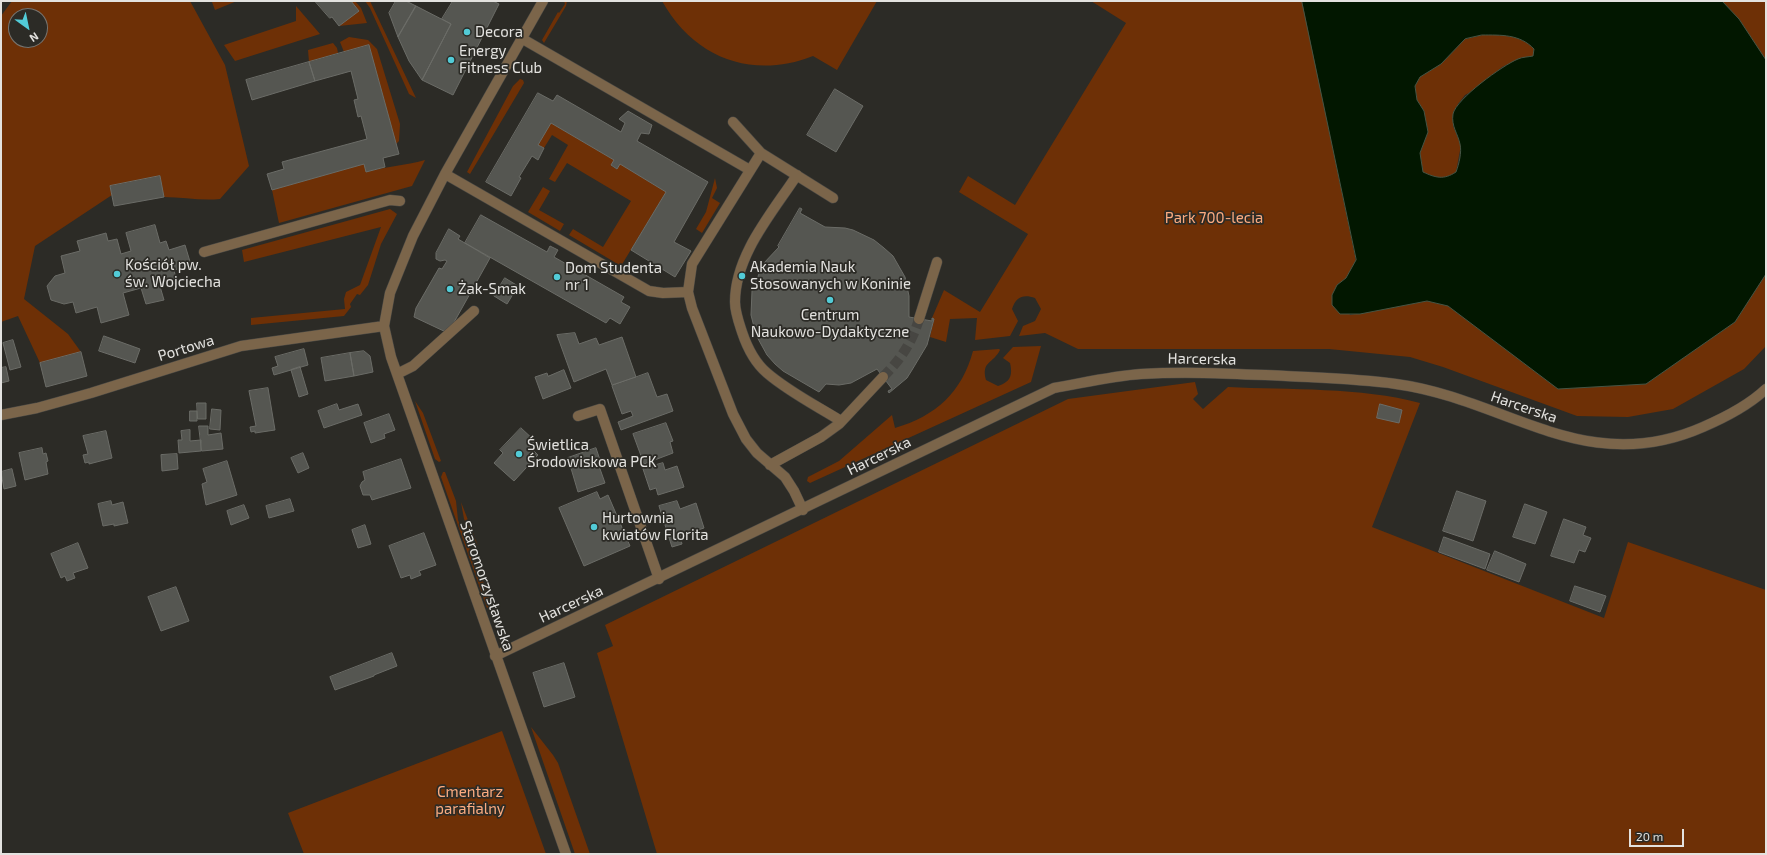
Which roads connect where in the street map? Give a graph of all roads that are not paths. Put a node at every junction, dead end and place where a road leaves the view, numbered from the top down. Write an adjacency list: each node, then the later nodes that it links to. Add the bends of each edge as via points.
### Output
1 (543, 1): 2 (street)
2 (521, 38): 5 (street); 6 (street)
3 (733, 122): 4 (street)
4 (761, 153): 5 (street); 7 (street)
5 (750, 170): 12 (street, via 692,264)
6 (445, 174): 12 (street, via 649,291); 15 (street, via 401,262 390,293)
7 (797, 175): 8 (street); 21 (street, via 746,255 735,288 735,304 744,339 756,362 777,380)
8 (834, 198)
9 (400, 201): 10 (street, via 390,200)
10 (204, 252)
11 (937, 262): 14 (street)
12 (688, 292): 22 (street, via 733,414 751,447)
13 (474, 311): 16 (street, via 413,366)
14 (919, 319)
15 (384, 326): 16 (street, Staromorzysławska); 19 (street, Portowa, via 241,346 91,394)
16 (397, 374): 25 (street, Staromorzysławska)
17 (883, 377): 21 (street)
18 (1766, 389): 23 (street, Harcerska, via 1718,420 1693,432 1651,443 1624,445 1574,440 1469,403 1398,384 1212,373 1139,374 1054,388)
19 (1, 415)
20 (578, 416): 24 (street, via 600,409)
21 (841, 421): 22 (street, via 821,437)
22 (770, 464): 23 (street, via 790,484)
23 (803, 510): 24 (street, Harcerska)
24 (659, 579): 25 (street, Harcerska)
25 (496, 656): 26 (street, Staromorzysławska)
26 (566, 854)

